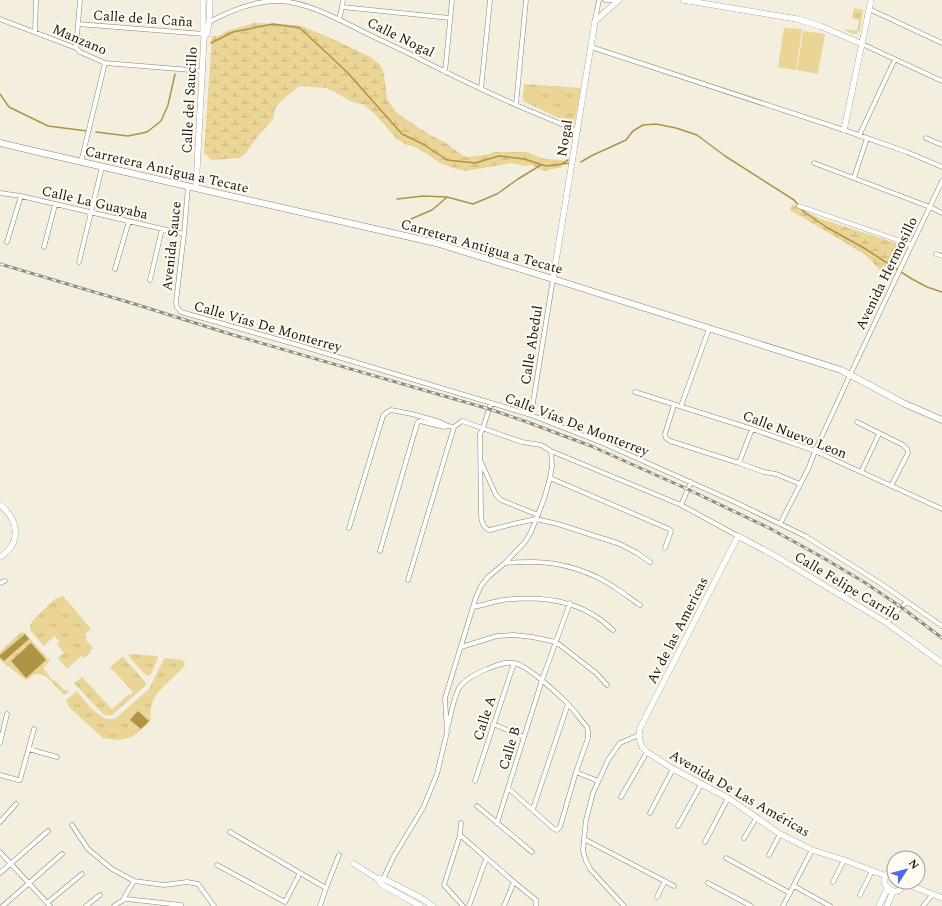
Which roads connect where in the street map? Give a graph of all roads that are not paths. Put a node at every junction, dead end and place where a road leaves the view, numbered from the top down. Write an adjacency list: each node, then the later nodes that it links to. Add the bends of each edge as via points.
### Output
1 (36, 0): 23 (street)
2 (80, 0): 22 (street)
3 (204, 0): 24 (street, Calle del Saucillo)
4 (210, 0): 21 (street, Calle del Saucillo)
5 (343, 0): 15 (street)
6 (452, 0): 17 (street)
7 (490, 0): 34 (street)
8 (526, 0): 35 (street)
9 (599, 0): 20 (street, Nogal)
10 (605, 0): 11 (street)
11 (618, 0): 20 (street)
12 (683, 0): 14 (street)
13 (871, 0): 16 (street)
14 (692, 1): 26 (street, via 797,19)
15 (342, 7): 17 (street); 19 (street)
16 (870, 9): 25 (street); 26 (street)
17 (450, 18): 32 (street)
18 (0, 19): 23 (street, Manzano)
19 (339, 20): 21 (street, Calle Nogal, via 294,2 280,1 251,4 229,11); 32 (street, Calle Nogal)
20 (595, 21): 27 (street, Nogal)
21 (209, 22): 24 (street, Calle del Saucillo)
22 (78, 24): 24 (street, Calle de la Caña); 28 (street)
23 (34, 32): 28 (street, Manzano)
24 (205, 35): 31 (street, Calle del Saucillo)
25 (942, 43)
26 (862, 44): 29 (street); 36 (street)
27 (591, 47): 36 (street); 37 (street, Nogal)
28 (76, 48): 30 (street, Manzano)
29 (895, 59): 33 (street); 38 (street)
30 (105, 63): 31 (street, Manzano); 43 (street)
31 (203, 71): 50 (street, Calle del Saucillo)
32 (445, 72): 34 (street, Calle Nogal)
33 (942, 81)
34 (481, 89): 35 (street, Calle Nogal)
35 (516, 105): 37 (street, Calle Nogal)
36 (844, 130): 38 (street)
37 (578, 131): 68 (street, Nogal)
38 (859, 136): 39 (street)
39 (867, 138): 46 (street); 47 (street)
40 (926, 138): 42 (street)
41 (0, 143): 43 (main road, Carretera Antigua a Tecate)
42 (942, 145)
43 (81, 162): 45 (main road, Carretera Antigua a Tecate)
44 (814, 163): 47 (street)
45 (102, 167): 49 (main road, Carretera Antigua a Tecate); 56 (street)
46 (942, 167)
47 (854, 178): 55 (street)
48 (942, 181): 55 (street, Avenida Hermosillo)
49 (188, 187): 50 (main road, Carretera Antigua a Tecate); 60 (street, Avenida Sauce)
50 (196, 188): 68 (main road, Carretera Antigua a Tecate, via 418,238)
51 (0, 193): 52 (street, Calle La Guayaba)
52 (20, 196): 53 (street, Calle La Guayaba); 61 (street)
53 (55, 205): 56 (street, Calle La Guayaba); 63 (street)
54 (800, 206): 62 (street)
55 (930, 207): 57 (street); 62 (street, Avenida Hermosillo)
56 (92, 213): 58 (street, Calle La Guayaba); 66 (street)
57 (942, 213)
58 (129, 221): 59 (street, Calle La Guayaba); 67 (street)
59 (162, 229): 60 (street, Calle La Guayaba); 69 (street)
60 (184, 234): 70 (street, Avenida Sauce)
61 (7, 242)
62 (912, 245): 72 (street, Avenida Hermosillo)
63 (44, 247)
64 (936, 254): 65 (street)
65 (942, 256)
66 (79, 262)
67 (115, 269)
68 (553, 279): 71 (main road, Carretera Antigua a Tecate); 77 (street, Calle Abedul)
69 (150, 280)
70 (176, 307): 74 (street, Calle Vías De Monterrey, via 180,312)
71 (709, 329): 72 (main road, Carretera Antigua a Tecate); 76 (street)
72 (850, 375): 78 (main road, Carretera Antigua a Tecate); 86 (street, Avenida Hermosillo)
73 (635, 392): 75 (street, Calle Nuevo Leon)
74 (491, 403): 77 (street, Calle Vías De Monterrey); 82 (street)
75 (674, 405): 76 (street, Calle Nuevo Leon); 88 (street, via 666,438)
76 (681, 406): 83 (street, Calle Nuevo Leon)
77 (531, 415): 91 (street, Calle Vías De Monterrey)
78 (942, 420)
79 (857, 422): 84 (street)
80 (448, 426): 81 (street); 99 (street, via 392,410 383,416); 102 (street, via 418,422)
81 (454, 427): 82 (street, via 462,421); 106 (street)
82 (483, 428): 85 (street, via 522,442 541,445); 87 (street, via 480,434)
83 (752, 429): 86 (street, Calle Nuevo Leon); 88 (street)
84 (880, 434): 89 (street); 93 (street, via 907,448 908,453)
85 (551, 451): 90 (street); 94 (street)
86 (815, 451): 89 (street, Calle Nuevo Leon); 92 (street, Avenida Hermosillo)
87 (480, 460): 97 (street, via 496,495 501,500); 97 (street, via 481,516 486,529)
88 (739, 463): 92 (street)
89 (861, 472): 93 (street, Calle Nuevo Leon)
90 (550, 478): 97 (street); 101 (street, via 669,529 671,531)
91 (692, 482): 94 (street); 98 (street, Calle Vías De Monterrey)
92 (800, 484): 98 (street, Avenida Hermosillo)
93 (891, 486): 96 (street, Calle Nuevo Leon)
94 (682, 504): 100 (street)
95 (0, 505): 103 (street, via 12,517 16,533 13,545)
96 (942, 509)
97 (537, 517): 104 (street, via 620,544); 105 (street, via 525,542)
98 (780, 524): 109 (street, Calle Vías De Monterrey, via 823,547)
99 (349, 528)
100 (738, 536): 113 (street, Calle Felipe Carrilo); 127 (street, Av de las Americas, via 640,728)
101 (665, 548)
102 (380, 551)
103 (0, 557)
104 (650, 562)
105 (505, 563): 111 (street, via 533,562 566,566 600,579); 112 (street, via 481,586)
106 (408, 580)
107 (5, 582): 108 (street)
108 (0, 583)
109 (907, 602): 113 (street); 114 (street, Calle Vías De Monterrey)
110 (570, 603): 112 (street, via 538,598 503,600); 115 (street, via 601,619); 116 (street, Calle B)
111 (640, 605)
112 (473, 607): 117 (street)
113 (887, 623): 119 (street, Calle Felipe Carrilo)
114 (942, 626)
115 (613, 630)
116 (556, 642): 117 (street, via 514,635 497,636); 120 (street, Calle B); 121 (street, via 596,673)
117 (461, 647): 126 (street, via 445,698)
118 (514, 663): 120 (street, via 522,665); 124 (street, Calle A); 126 (street, via 508,662 478,672 458,689)
119 (942, 663)
120 (542, 680): 122 (street); 128 (street, Calle B)
121 (607, 685)
122 (568, 704): 134 (street, via 588,732); 144 (street)
123 (7, 714): 129 (street)
124 (493, 724): 128 (street); 136 (street, Calle A)
125 (34, 729): 130 (street)
126 (447, 732): 177 (street, via 437,774 423,808)
127 (639, 735): 131 (street, via 642,747); 137 (street, via 620,743)
128 (524, 736): 139 (street, Calle B)
129 (0, 743)
130 (29, 749): 132 (street); 135 (street, via 20,780)
131 (647, 752): 133 (street, Avenida De Las Américas); 140 (street)
132 (57, 757)
133 (673, 769): 138 (street, Avenida De Las Américas); 145 (street)
134 (576, 772): 137 (street); 144 (street, via 557,830)
135 (0, 775)
136 (475, 781)
137 (598, 781): 157 (street, via 586,820)
138 (702, 783): 141 (street, Avenida De Las Américas); 151 (street)
139 (508, 788): 144 (street); 149 (street, Calle B)
140 (621, 798)
141 (728, 798): 146 (street, Avenida De Las Américas); 158 (street)
142 (16, 804): 147 (street)
143 (477, 806): 149 (street)
144 (533, 809)
145 (650, 813)
146 (757, 818): 154 (street, Avenida De Las Américas); 156 (street)
147 (0, 822)
148 (461, 823): 155 (street)
149 (497, 823): 161 (street)
150 (72, 825): 176 (street, via 88,849 112,869)
151 (678, 826)
152 (48, 831): 168 (street)
153 (230, 832): 173 (street)
154 (780, 834): 159 (street, Avenida De Las Américas); 164 (street)
155 (460, 835): 165 (street); 205 (street, via 444,885)
156 (744, 838)
157 (584, 839): 179 (street); 209 (street, via 583,850 590,869)
158 (705, 842)
159 (812, 850): 167 (street, Avenida De Las Américas); 185 (street)
160 (0, 852): 168 (street)
161 (532, 852)
162 (62, 854): 181 (street)
163 (338, 855): 186 (street)
164 (769, 855)
165 (486, 858): 178 (street); 206 (street)
166 (726, 858): 189 (street)
167 (844, 860): 171 (street, Avenida De Las Américas); 180 (street)
168 (11, 863): 172 (street); 181 (street)
169 (354, 864): 177 (street)
170 (217, 865): 173 (street, via 285,902)
171 (872, 872): 175 (street, Avenida De Las Américas); 192 (street)
172 (0, 873)
173 (300, 873): 186 (street)
174 (82, 874): 196 (street)
175 (886, 876): 183 (street)
176 (134, 881): 195 (street); 201 (street, via 164,885 187,882 198,884)
177 (381, 881): 203 (street); 204 (street, via 421,898)
178 (514, 882): 207 (street); 208 (street, via 536,900)
179 (665, 882): 184 (street); 193 (street)
180 (833, 882)
181 (29, 883): 196 (street); 198 (street)
182 (708, 883): 210 (street)
183 (886, 885)
184 (674, 886)
185 (794, 886): 189 (street); 212 (street)
186 (326, 888): 202 (street)
187 (890, 890): 213 (street); 214 (street)
188 (922, 890): 190 (street)
189 (790, 893): 211 (street)
190 (933, 894): 194 (street); 215 (street)
191 (100, 895): 199 (street)
192 (860, 895)
193 (657, 897)
194 (942, 898)
195 (122, 901): 197 (street); 200 (street)
196 (48, 905)
197 (181, 905)
198 (3, 906)
199 (86, 906)
200 (114, 906)
201 (214, 906)
202 (320, 906)
203 (420, 906)
204 (432, 906)
205 (463, 906)
206 (469, 906)
207 (504, 906)
208 (536, 906)
209 (624, 906)
210 (752, 906)
211 (783, 906)
212 (830, 906)
213 (879, 906)
214 (887, 906)
215 (923, 906)

